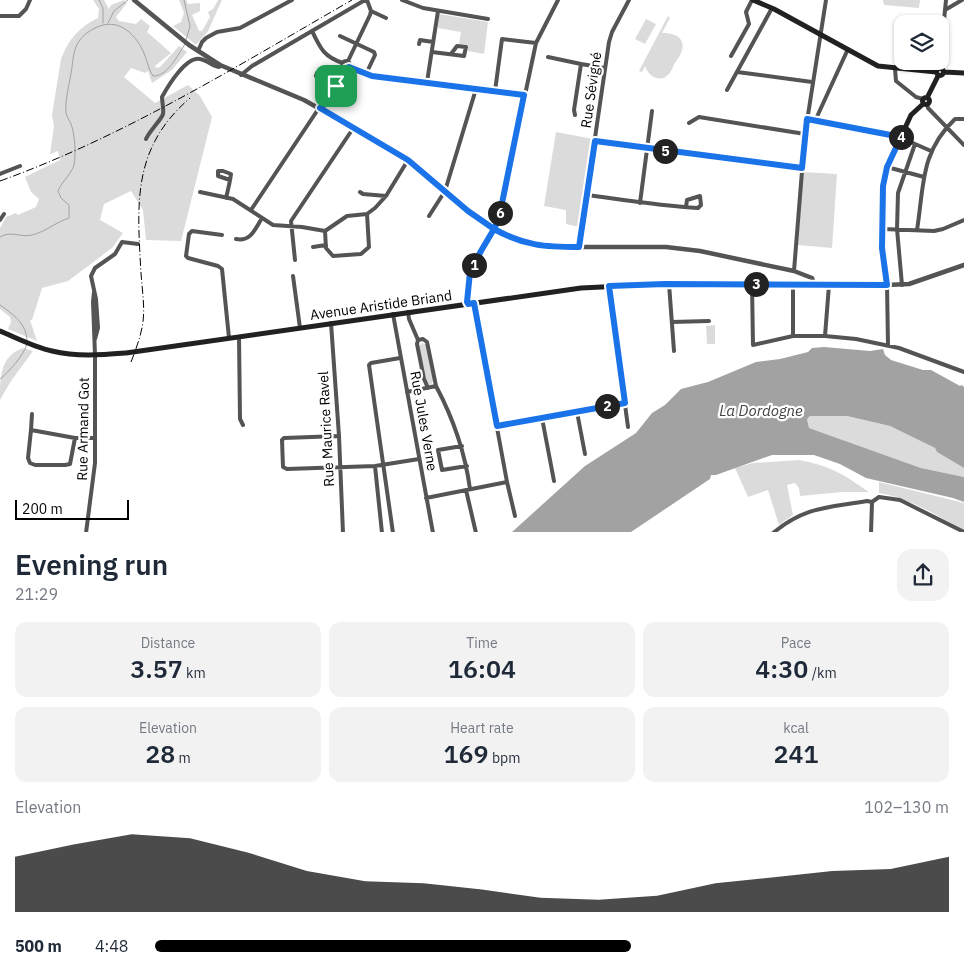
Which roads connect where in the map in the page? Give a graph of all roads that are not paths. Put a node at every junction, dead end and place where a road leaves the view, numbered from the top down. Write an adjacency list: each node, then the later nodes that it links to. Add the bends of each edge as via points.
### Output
1 (30, 0): 18 (street, via 19,16)
2 (134, 0): 29 (street)
3 (292, 0): 29 (street, via 240,28 217,32 202,42)
4 (366, 0): 15 (street); 21 (street)
5 (402, 0): 16 (street)
6 (558, 0): 25 (street)
7 (629, 0): 38 (street, Rue Sévigné, via 612,32)
8 (752, 0): 12 (main road); 32 (street, via 746,12 749,24)
9 (826, 0): 22 (street)
10 (946, 0): 14 (street)
11 (962, 0): 14 (street)
12 (760, 2): 13 (main road)
13 (772, 8): 22 (main road); 42 (street)
14 (945, 10): 17 (street)
15 (371, 11): 19 (street); 26 (street)
16 (438, 11): 20 (street); 24 (street)
17 (945, 15)
18 (0, 16)
19 (386, 18)
20 (488, 19)
21 (312, 31): 34 (street, via 328,57); 47 (street)
22 (821, 35): 28 (main road); 49 (street)
23 (340, 36): 26 (street)
24 (433, 42): 27 (street, via 420,40); 30 (street)
25 (536, 43): 53 (street, via 502,40); 55 (street)
26 (356, 44): 34 (street); 46 (street, via 374,52)
27 (420, 44)
28 (848, 49): 39 (main road, via 878,66); 62 (street)
29 (198, 51): 36 (street)
30 (432, 52): 31 (street); 48 (street)
31 (451, 54)
32 (731, 56)
33 (548, 57): 35 (street)
34 (345, 62): 37 (street); 37 (street, via 342,66)
35 (581, 64): 38 (street); 59 (street)
36 (220, 65): 47 (street); 68 (street, via 200,59 187,63 162,97 163,117)
37 (347, 68): 46 (street); 50 (street)
38 (605, 68): 69 (street, Rue Sévigné)
39 (894, 69)
40 (895, 70): 56 (street, via 896,81)
41 (910, 70): 43 (main road)
42 (737, 72): 49 (street); 52 (street)
43 (940, 72): 45 (main road); 56 (main road)
44 (316, 73): 50 (street, via 316,76)
45 (964, 73)
46 (366, 74): 48 (street)
47 (241, 75): 57 (street)
48 (427, 82): 51 (street)
49 (812, 82): 60 (street)
50 (336, 86): 54 (street); 57 (street, via 330,99)
51 (476, 89): 53 (street); 82 (street)
52 (727, 90)
53 (495, 91): 55 (street)
54 (355, 95)
55 (524, 95): 98 (street)
56 (925, 101): 65 (street); 67 (main road, via 912,115)
57 (320, 108): 64 (street); 90 (street)
58 (652, 111): 72 (street)
59 (575, 116)
60 (807, 119): 62 (street); 66 (street)
61 (964, 119): 65 (street, via 955,119)
62 (815, 121): 67 (street)
63 (688, 123): 66 (street, via 699,117)
64 (354, 127): 74 (street); 97 (street, via 291,221)
65 (946, 128): 71 (street); 73 (street)
66 (805, 134): 77 (street)
67 (901, 137): 70 (street); 76 (main road)
68 (146, 139)
69 (595, 141): 72 (street); 85 (street, Rue Sévigné)
70 (915, 144): 73 (street); 78 (street)
71 (964, 145)
72 (647, 148): 77 (street); 88 (street)
73 (931, 151): 80 (street)
74 (408, 160): 82 (street); 86 (street)
75 (20, 166): 79 (street)
76 (887, 167): 78 (street); 99 (main road, via 883,186)
77 (802, 168): 111 (street)
78 (906, 172): 80 (street); 100 (street, via 898,193)
79 (0, 174)
80 (924, 177): 101 (street)
81 (230, 180): 87 (street)
82 (445, 191): 93 (street); 98 (street)
83 (200, 192): 87 (street)
84 (360, 192): 86 (street)
85 (587, 195): 88 (street); 108 (street, Rue Sévigné)
86 (386, 196): 92 (street)
87 (226, 198): 90 (street, via 236,200)
88 (640, 203): 89 (street)
89 (686, 207)
90 (251, 210): 94 (street)
91 (4, 214): 95 (street)
92 (367, 214): 102 (street, via 347,216); 106 (street, via 369,247 365,252 333,256)
93 (429, 216)
94 (262, 218): 97 (street, via 273,225); 104 (street, via 247,239)
95 (0, 220)
96 (964, 220): 101 (street, via 934,231)
97 (291, 226): 102 (street); 109 (street)
98 (494, 229): 108 (street, via 535,245); 122 (street, via 470,272)
99 (883, 229): 100 (street); 118 (main road)
100 (898, 229): 101 (street); 119 (street)
101 (918, 230)
102 (325, 231): 106 (street)
103 (222, 235): 133 (street, via 192,231 186,256 222,269)
104 (236, 239)
105 (138, 244): 137 (street, Rue Armand Got, via 122,242 115,254 95,268 91,276)
106 (326, 246): 107 (street)
107 (313, 247)
108 (579, 247): 111 (street, via 666,247)
109 (295, 260)
110 (964, 265): 119 (street)
111 (794, 271): 116 (street, via 812,278)
112 (293, 276): 128 (street)
113 (668, 284): 114 (main road, Avenue Aristide Briand); 120 (main road, Avenue Aristide Briand); 125 (street)
114 (752, 284): 115 (main road, Avenue Aristide Briand); 130 (street, via 753,345)
115 (793, 284): 116 (main road, Avenue Aristide Briand); 130 (street)
116 (814, 284): 117 (main road, Avenue Aristide Briand)
117 (829, 285): 118 (main road, Avenue Aristide Briand); 131 (street)
118 (887, 285): 119 (street); 135 (street)
119 (902, 285)
120 (609, 286): 121 (main road, Avenue Aristide Briand); 143 (street)
121 (474, 303): 122 (main road, Avenue Aristide Briand); 148 (street)
122 (468, 304): 123 (main road, Avenue Aristide Briand)
123 (408, 312): 124 (main road, Avenue Aristide Briand); 134 (street)
124 (393, 314): 127 (main road, Avenue Aristide Briand); 138 (street, Rue Jules Verne)
125 (672, 322): 126 (street); 136 (street)
126 (709, 322)
127 (331, 324): 128 (main road, Avenue Aristide Briand); 151 (street, Rue Maurice Ravel)
128 (300, 328): 132 (main road, Avenue Aristide Briand)
129 (0, 331): 137 (main road, Avenue Aristide Briand, via 50,351)
130 (793, 336): 131 (street)
131 (825, 336): 135 (street)
132 (238, 337): 133 (main road, Avenue Aristide Briand); 147 (street, via 240,419)
133 (228, 338): 137 (main road, Avenue Aristide Briand)
134 (418, 340): 140 (street, via 427,342); 141 (street, via 420,362)
135 (888, 345): 139 (street)
136 (674, 351)
137 (95, 355): 153 (street, Rue Armand Got)
138 (400, 358): 142 (street, Rue Jules Verne); 157 (street, via 369,366)
139 (964, 372)
140 (436, 386): 141 (street); 154 (street)
141 (428, 388): 142 (street)
142 (407, 392): 156 (street, Rue Jules Verne)
143 (625, 403): 144 (street); 149 (street)
144 (577, 412): 146 (street); 155 (street)
145 (32, 414): 150 (street)
146 (542, 418): 148 (street); 161 (street)
147 (244, 425)
148 (497, 426): 162 (street)
149 (628, 427)
150 (31, 430): 152 (street); 152 (street, via 28,458 35,465 70,464)
151 (339, 436): 160 (street, Rue Maurice Ravel); 160 (street, via 282,440 283,467 287,469)
152 (75, 438): 153 (street)
153 (95, 438): 167 (street, Rue Armand Got, via 94,482)
154 (462, 446): 159 (street); 159 (street, via 438,450 442,470)
155 (585, 454)
156 (419, 459): 157 (street); 164 (street, Rue Jules Verne)
157 (383, 465): 158 (street); 170 (street)
158 (376, 466): 160 (street); 169 (street)
159 (467, 466): 163 (street)
160 (340, 468): 168 (street, Rue Maurice Ravel)
161 (554, 481)
162 (507, 482): 163 (street); 166 (street)
163 (468, 489): 164 (street); 172 (street)
164 (426, 498): 171 (street, Rue Jules Verne)
165 (872, 502): 173 (street, via 814,510); 174 (street); 175 (street, via 879,497 900,500)
166 (515, 516)
167 (86, 532)
168 (343, 532)
169 (382, 532)
170 (393, 532)
171 (433, 532)
172 (476, 532)
173 (773, 532)
174 (871, 532)
175 (964, 532)

